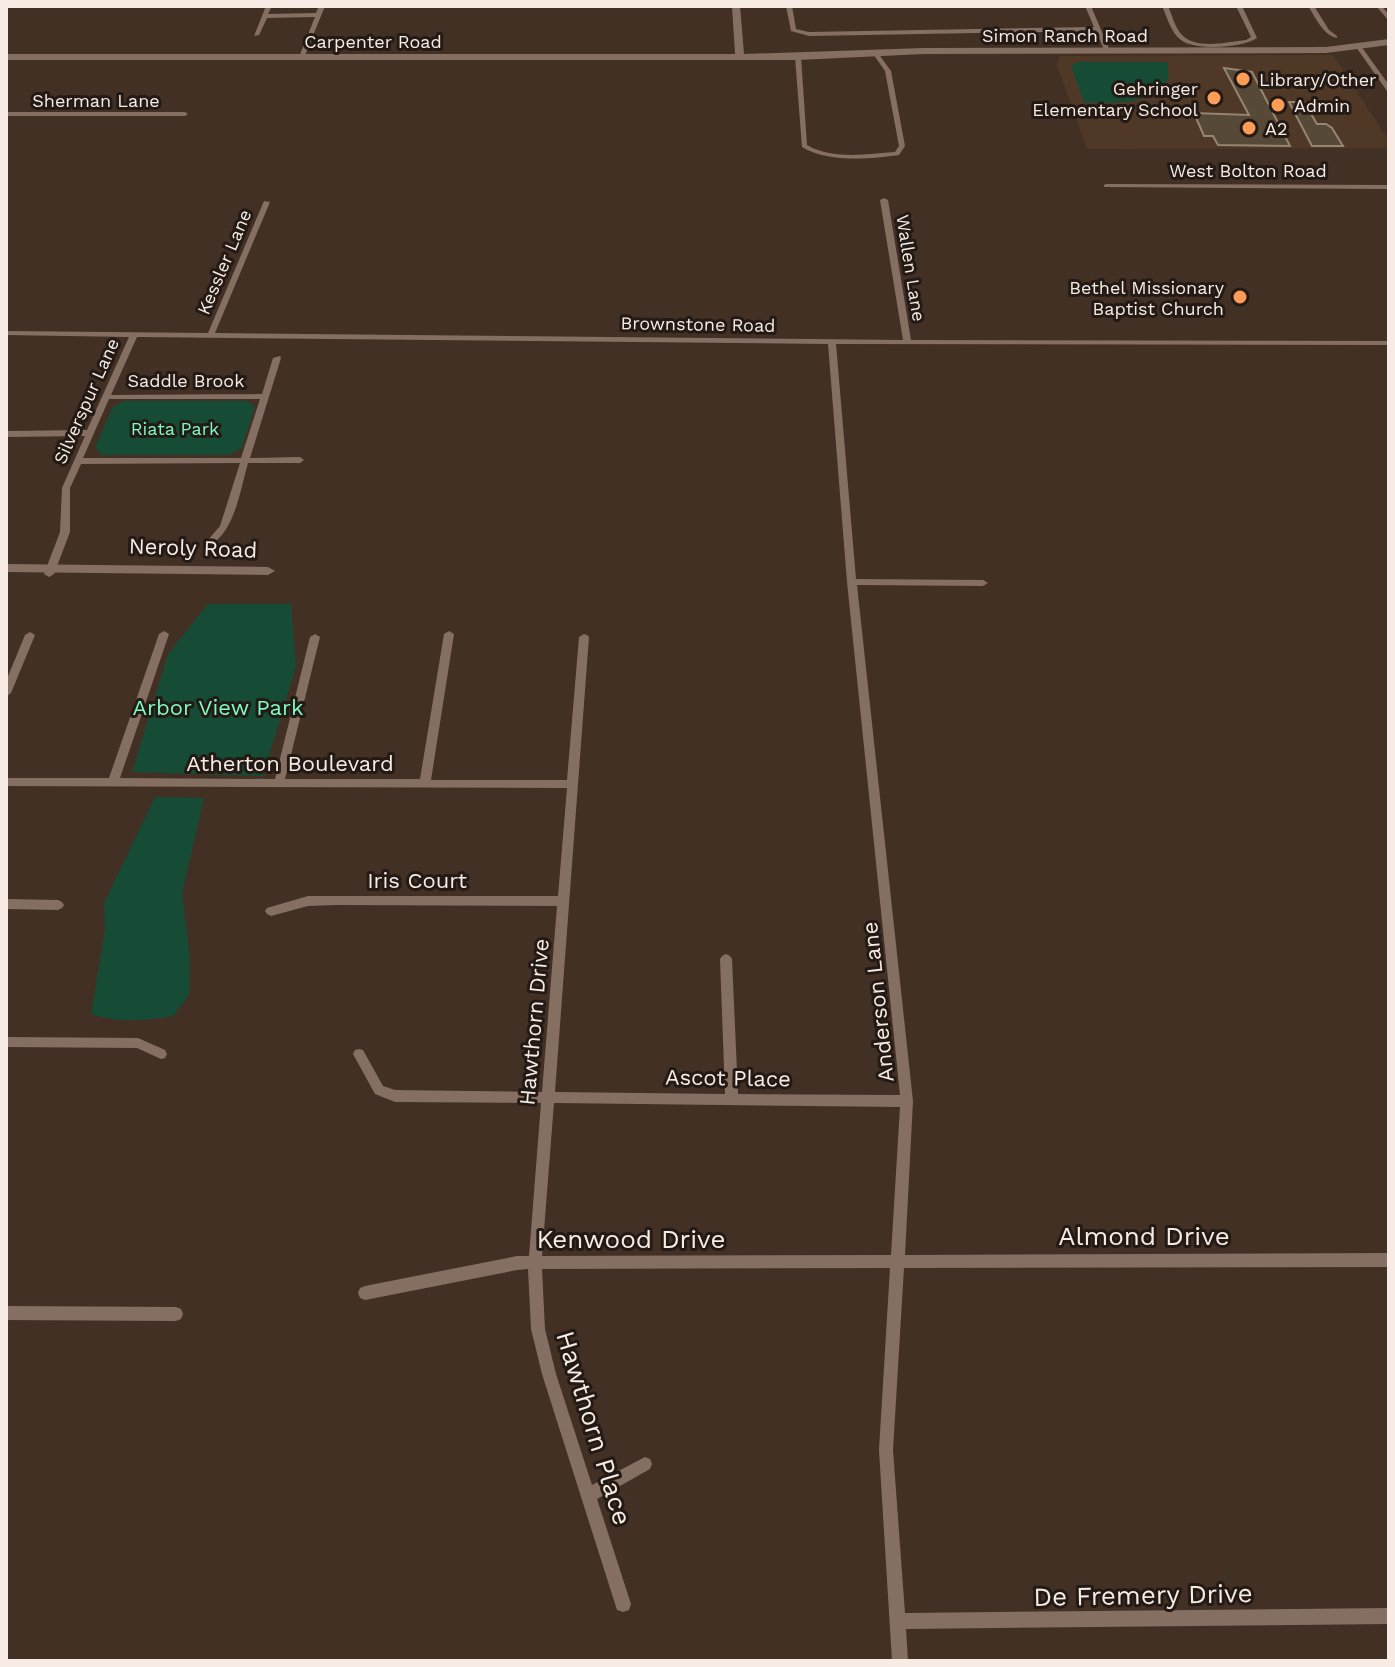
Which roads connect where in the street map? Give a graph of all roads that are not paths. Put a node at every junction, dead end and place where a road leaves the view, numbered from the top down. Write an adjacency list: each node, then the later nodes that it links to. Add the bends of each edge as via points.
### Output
1 (269, 6): 11 (street)
2 (322, 6): 10 (street)
3 (736, 6): 23 (street)
4 (789, 6): 13 (street, via 793,30 809,34)
5 (1088, 6): 13 (street)
6 (1165, 6): 7 (street, via 1178,34 1197,43 1254,38)
7 (1239, 6)
8 (1311, 6): 15 (street)
9 (1379, 6): 12 (street)
10 (318, 15): 11 (street); 21 (street)
11 (265, 16): 14 (street)
12 (1389, 19)
13 (1098, 29): 18 (street)
14 (256, 35)
15 (1335, 37)
16 (1389, 42): 17 (street, Simon Ranch Road)
17 (1359, 47): 18 (street, Simon Ranch Road); 24 (street)
18 (1107, 51): 19 (street, Simon Ranch Road)
19 (876, 54): 22 (street, Simon Ranch Road); 22 (street, via 888,71 902,146 897,154 807,150)
20 (6, 57): 21 (street, Carpenter Road)
21 (302, 57): 23 (street, Carpenter Road)
22 (798, 57): 23 (street, Simon Ranch Road)
23 (741, 61)
24 (1374, 69): 25 (street); 26 (street)
25 (1389, 69)
26 (1389, 90)
27 (6, 114): 28 (street, Sherman Lane)
28 (185, 114)
29 (1106, 186): 30 (street, West Bolton Road)
30 (1389, 187)
31 (884, 200): 37 (street, Wallen Lane)
32 (266, 202): 35 (street, Kessler Lane)
33 (6, 333): 34 (street, Brownstone Road)
34 (134, 334): 35 (street, Brownstone Road); 41 (street, Silverspur Lane)
35 (211, 334): 36 (street, Brownstone Road)
36 (832, 342): 37 (street, Brownstone Road); 51 (street, Anderson Lane)
37 (907, 342): 38 (street, Brownstone Road)
38 (1389, 343)
39 (277, 358): 40 (street)
40 (264, 396): 41 (street, Saddle Brook); 46 (street)
41 (108, 397): 42 (street, Silverspur Lane)
42 (91, 433): 43 (street); 45 (street, Silverspur Lane)
43 (6, 434)
44 (300, 460): 46 (street)
45 (78, 461): 46 (street); 49 (street, Silverspur Lane, via 66,488 65,532)
46 (244, 461): 47 (street, via 224,527)
47 (213, 540)
48 (6, 568): 49 (street, Neroly Road)
49 (50, 571): 49 (street, Neroly Road, via 268,571); 50 (street, Neroly Road)
50 (6, 575)
51 (852, 582): 52 (street); 74 (street, Anderson Lane)
52 (983, 583)
53 (164, 634): 60 (street)
54 (449, 634): 62 (street)
55 (30, 635): 58 (street)
56 (315, 637): 61 (street)
57 (584, 637): 63 (street, Hawthorn Drive)
58 (6, 693)
59 (6, 782): 60 (street, Atherton Boulevard)
60 (113, 782): 61 (street, Atherton Boulevard)
61 (279, 783): 62 (street, Atherton Boulevard)
62 (425, 784): 63 (street, Atherton Boulevard)
63 (573, 784): 64 (street, Hawthorn Drive)
64 (563, 901): 67 (street, Iris Court, via 336,900); 72 (street, Hawthorn Drive)
65 (6, 904): 66 (street)
66 (58, 905)
67 (271, 911)
68 (726, 959): 73 (street)
69 (6, 1042): 70 (street, via 138,1043)
70 (161, 1054)
71 (359, 1054): 72 (street, Ascot Place, via 379,1090 395,1096)
72 (548, 1096): 73 (street, Ascot Place); 77 (street, Hawthorn Drive)
73 (732, 1098): 74 (street, Ascot Place)
74 (907, 1101): 76 (street, Anderson Lane)
75 (1389, 1260): 76 (street, Almond Drive)
76 (900, 1262): 77 (street, Kenwood Drive); 85 (street, Anderson Lane, via 886,1450)
77 (535, 1263): 78 (street, Kenwood Drive, via 503,1264); 82 (street, Hawthorn Place, via 538,1329)
78 (365, 1293)
79 (6, 1313): 80 (street)
80 (176, 1314)
81 (645, 1464): 82 (street)
82 (588, 1495): 83 (street, Hawthorn Place)
83 (623, 1604)
84 (1389, 1616): 85 (street, De Fremery Drive)
85 (898, 1621): 86 (street, Anderson Lane)
86 (900, 1661)

